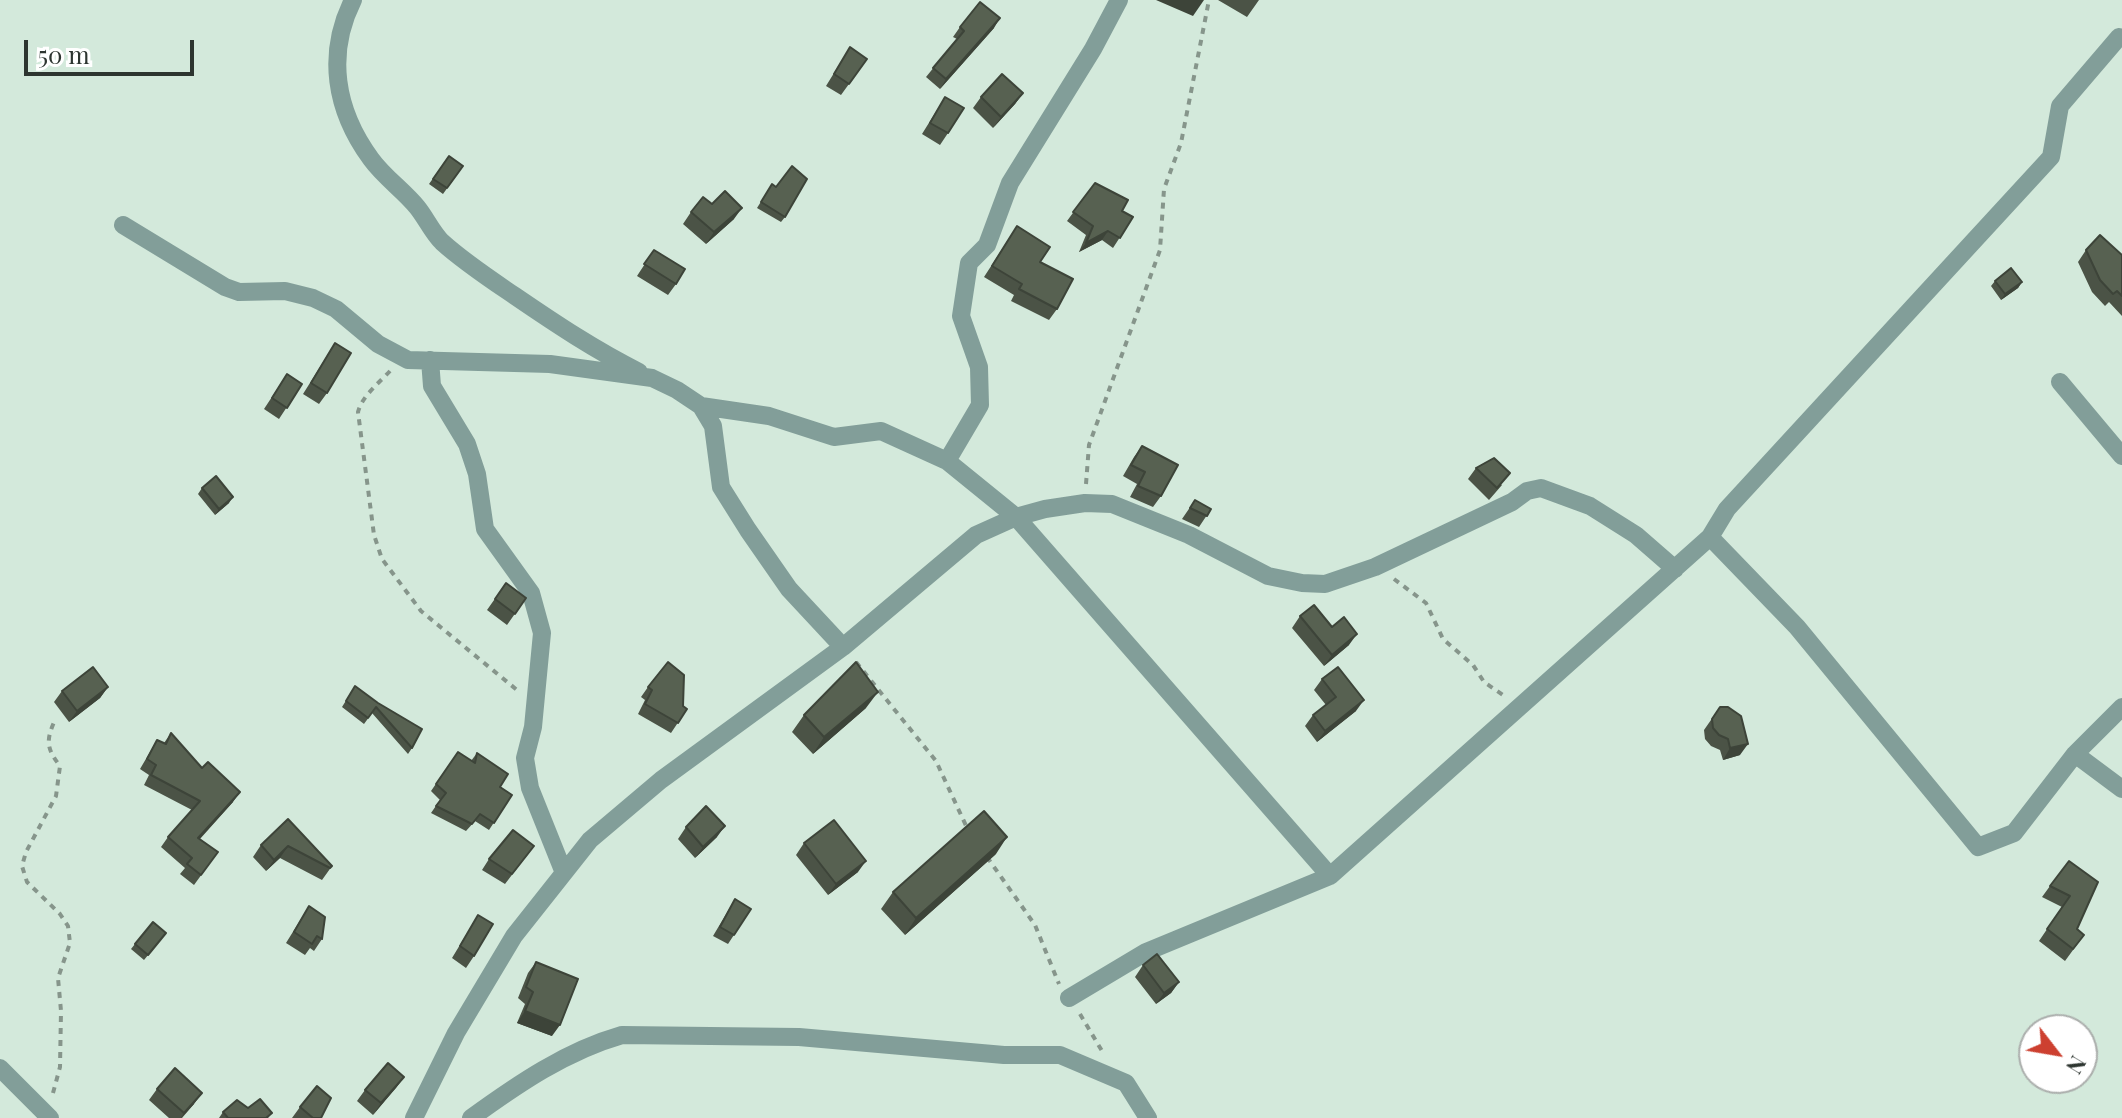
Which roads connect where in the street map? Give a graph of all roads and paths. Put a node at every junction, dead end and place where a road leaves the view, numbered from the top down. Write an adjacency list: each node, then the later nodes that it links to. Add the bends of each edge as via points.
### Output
1 (353, 0): 8 (street, via 336,56 338,79 344,108 372,161 418,208 439,239 465,261 601,353)
2 (1119, 0): 12 (street, via 1010,183 987,245 969,263 961,316 979,367 980,405)
3 (1209, 0): 13 (path, via 1181,143 1164,189 1160,250 1089,445)
4 (2119, 37): 15 (street, via 2060,106 2051,157 1727,509)
5 (123, 225): 6 (street, via 225,287 313,298)
6 (408, 360): 7 (street); 20 (path, via 393,368 358,412 374,535 382,559 421,611)
7 (430, 360): 8 (street, via 550,364); 20 (street, via 432,386 467,444 477,474 485,529 531,593 542,645)
8 (652, 378): 10 (street)
9 (2060, 382): 11 (street)
10 (701, 406): 12 (street, via 769,416 834,437 881,431); 18 (street, via 713,426 721,487 789,589)
11 (2122, 456)
12 (947, 461): 14 (street)
13 (1085, 503): 14 (street); 16 (street, via 1112,504 1189,535 1268,576 1325,584)
14 (1016, 517): 18 (street, via 976,535); 28 (street)
15 (1710, 537): 17 (street); 23 (street, via 1797,627 1978,847 2014,833)
16 (1375, 567): 17 (street, via 1541,488 1590,506 1636,535); 19 (path, via 1426,603 1443,639 1502,695)
17 (1675, 569): 19 (street)
18 (843, 647): 25 (path, via 936,761); 27 (street, via 661,780 590,840)
19 (1546, 684): 28 (street)
20 (535, 704): 27 (street, via 525,758 530,788)
21 (2122, 707): 23 (street)
22 (55, 720): 32 (path, via 47,738 60,766 56,796 22,866 27,882 68,926 70,943 58,978 60,1067)
23 (2075, 754): 24 (street)
24 (2122, 789)
25 (970, 832)
26 (986, 856): 29 (path, via 1035,925 1054,977)
27 (564, 873): 33 (street, via 514,936 456,1033)
28 (1330, 876): 29 (street, via 1146,952)
29 (1069, 998): 31 (path)
30 (0, 1068): 32 (street)
31 (1116, 1078): 34 (street, via 1060,1055 799,1037 622,1035 594,1043 522,1081); 35 (street, via 1134,1092)
32 (48, 1116)
33 (414, 1118)
34 (471, 1118)
35 (1148, 1118)

